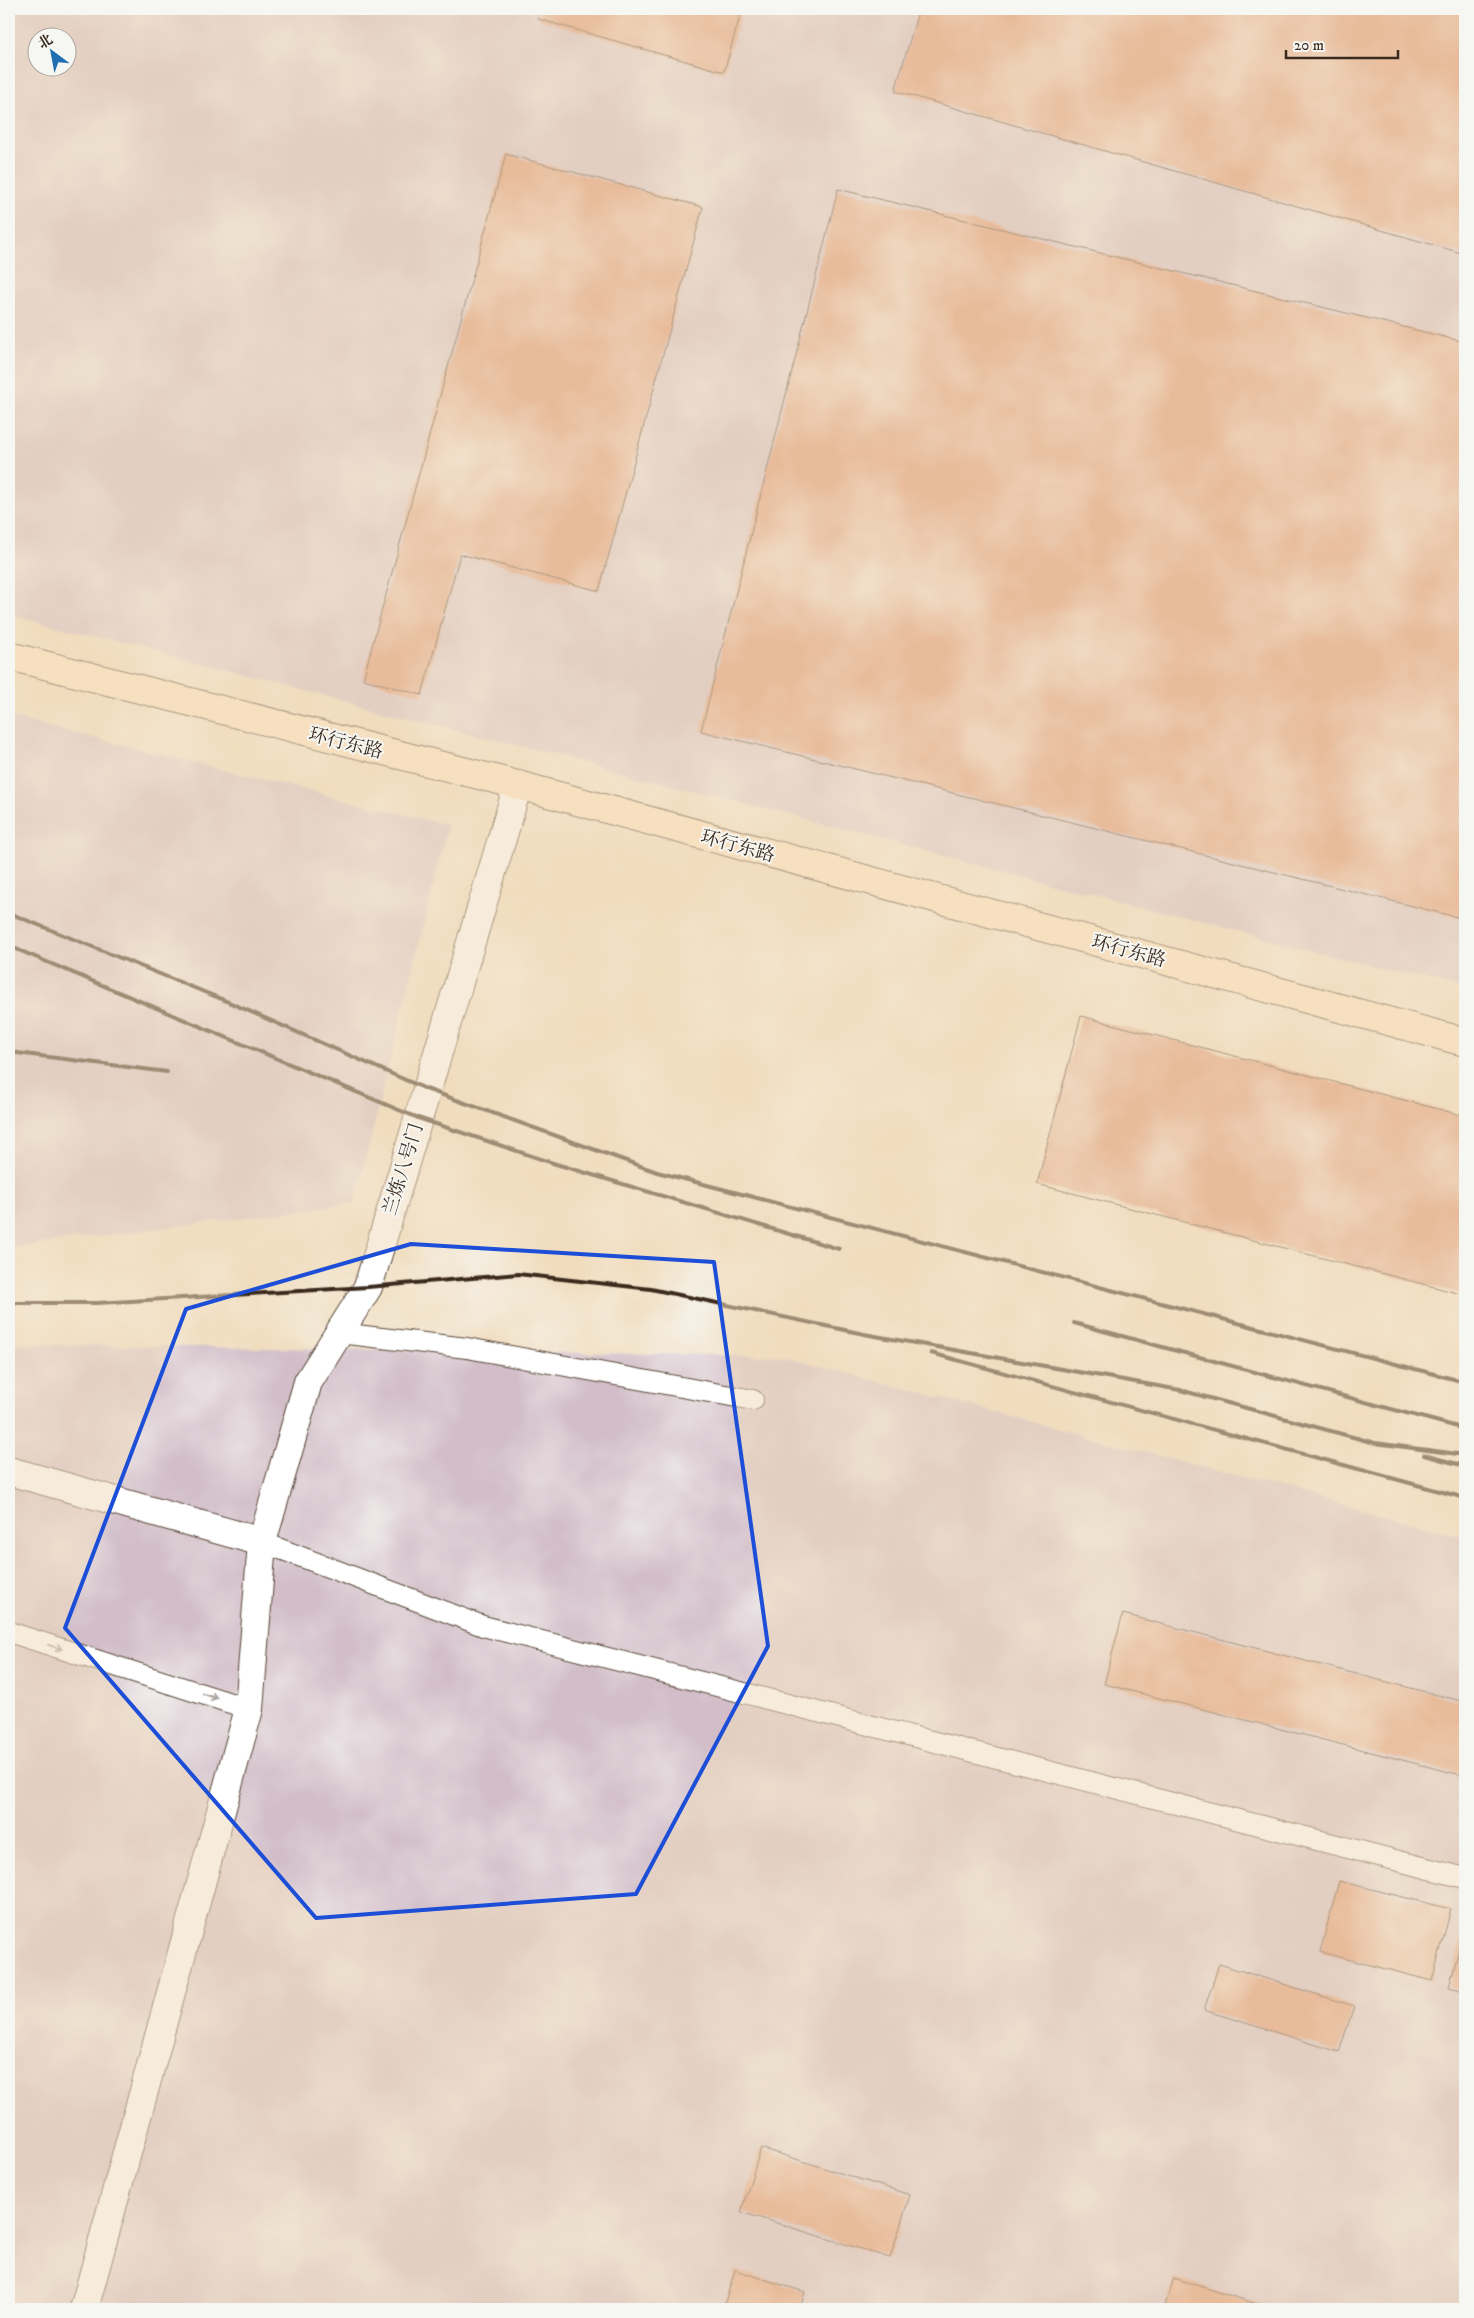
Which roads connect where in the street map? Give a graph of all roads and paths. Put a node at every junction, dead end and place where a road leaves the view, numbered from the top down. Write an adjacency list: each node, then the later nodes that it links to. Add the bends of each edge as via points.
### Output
1 (9, 656): 2 (street, 环行东路)
2 (518, 785): 3 (street, 环行东路); 4 (street, 兰炼八号门, via 368,1287)
3 (1465, 1042)
4 (338, 1333): 5 (lane, via 467,1348); 7 (street, 兰炼八号门, via 308,1382)
5 (753, 1400)
6 (9, 1471): 7 (street)
7 (262, 1542): 9 (street, 兰炼八号门); 10 (lane, via 483,1626)
8 (9, 1632): 9 (lane, one-way to 9)
9 (249, 1709): 11 (street, 兰炼八号门)
10 (1465, 1878)
11 (84, 2309)

